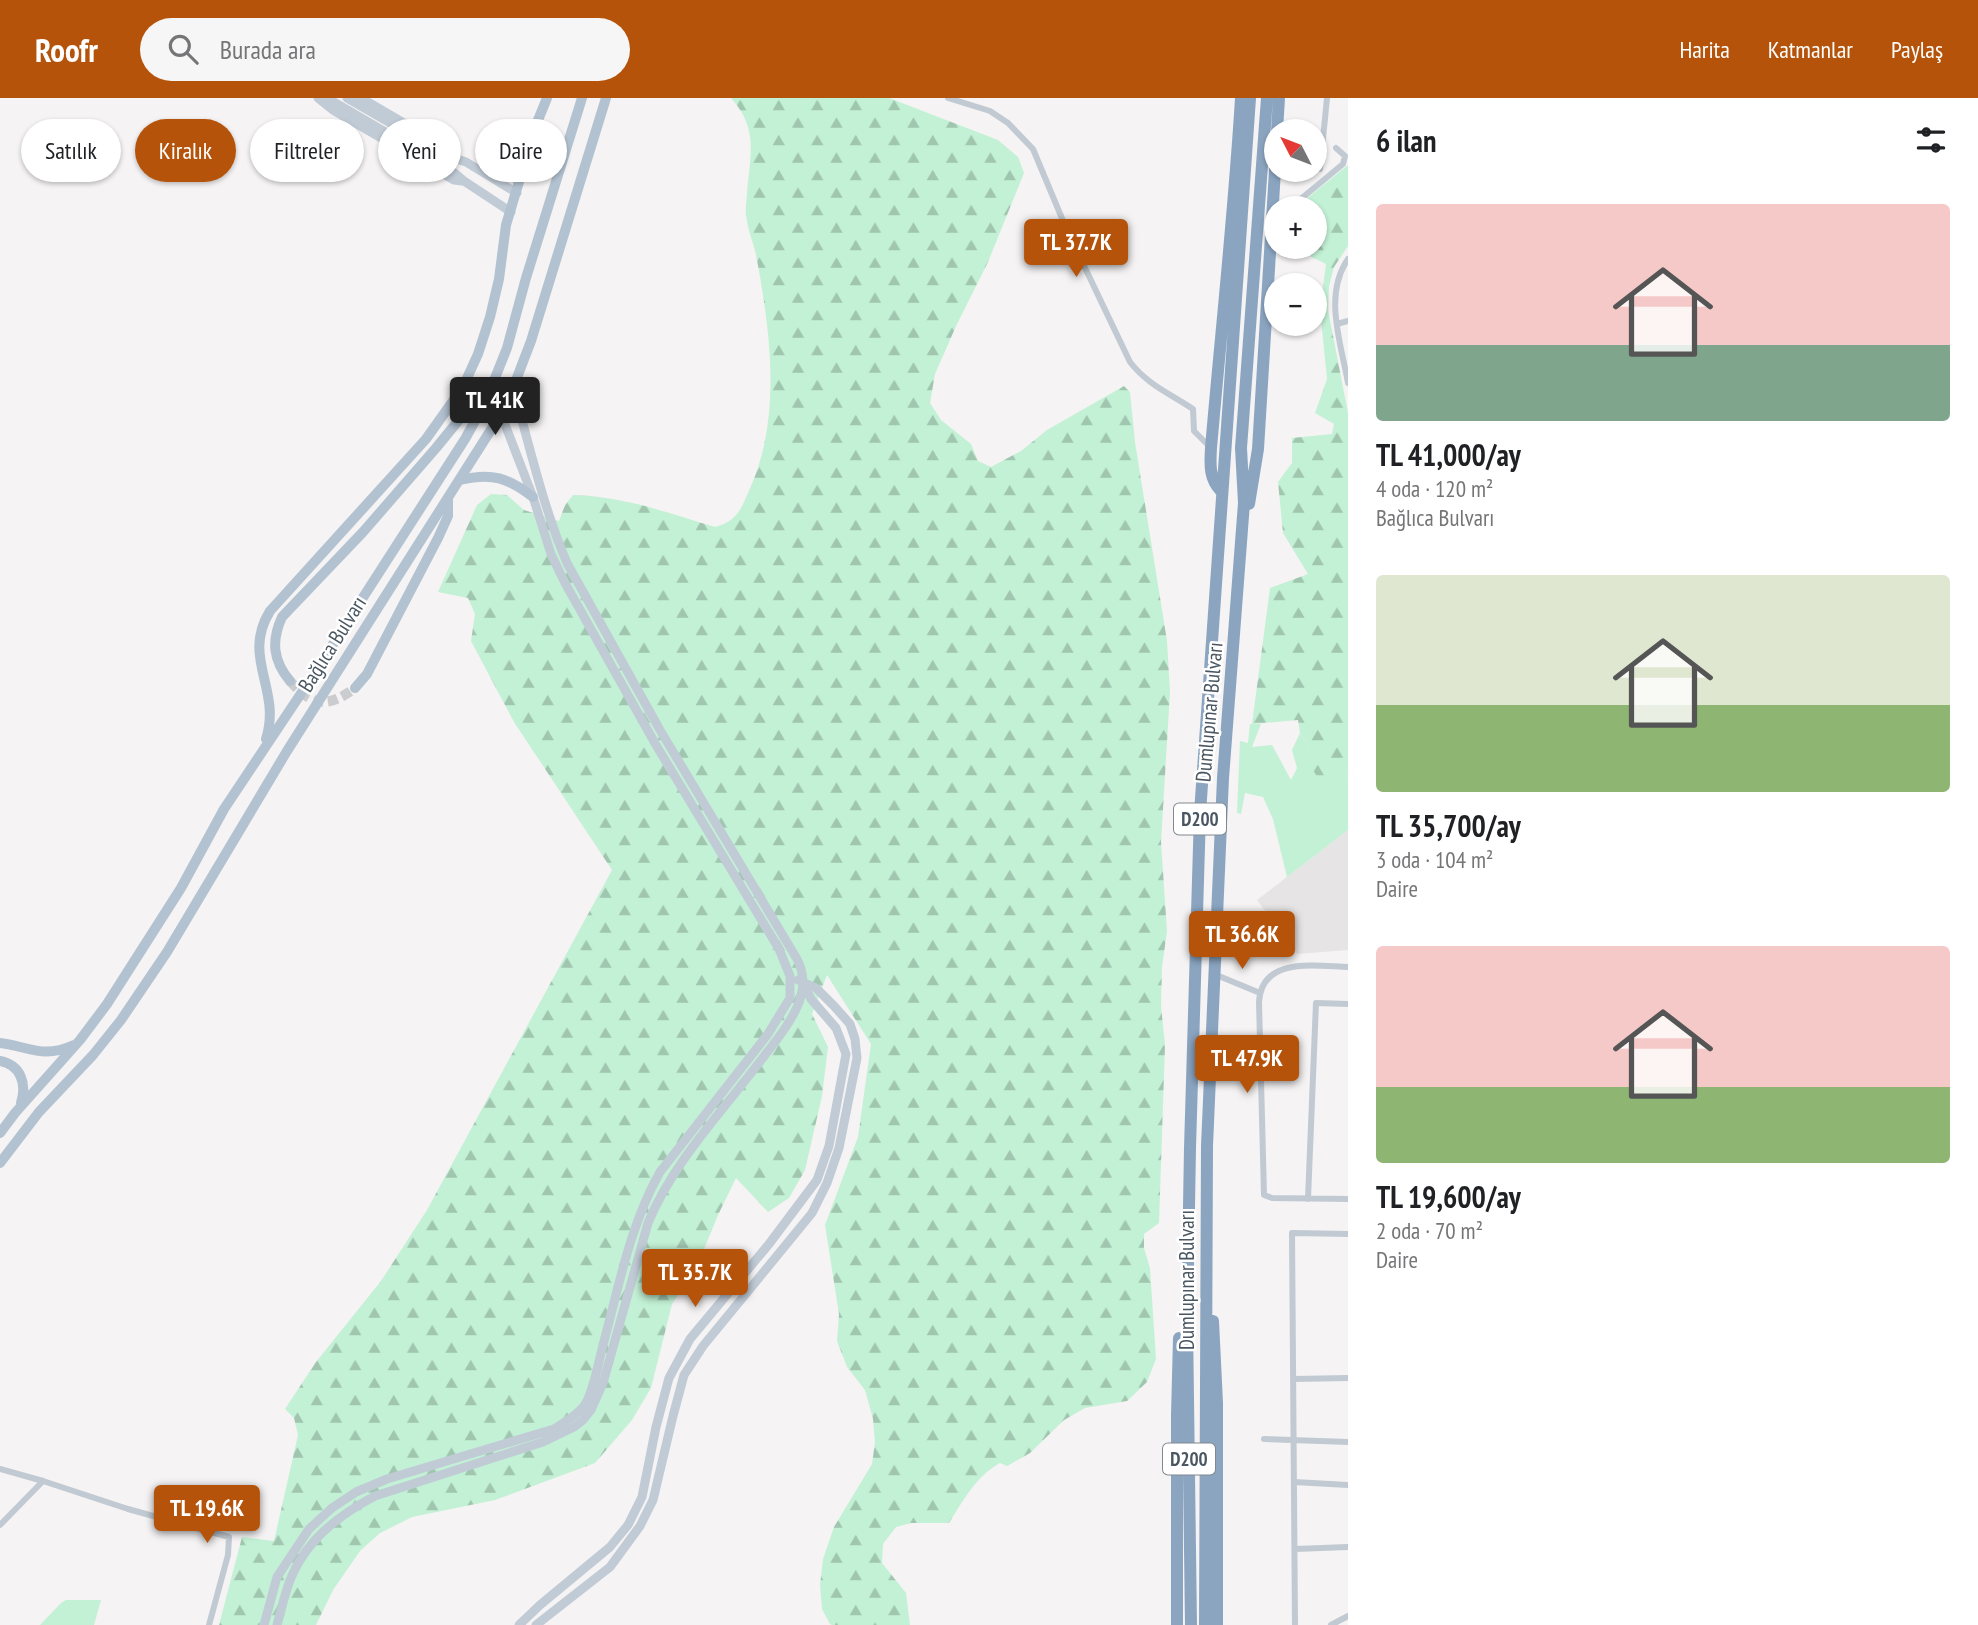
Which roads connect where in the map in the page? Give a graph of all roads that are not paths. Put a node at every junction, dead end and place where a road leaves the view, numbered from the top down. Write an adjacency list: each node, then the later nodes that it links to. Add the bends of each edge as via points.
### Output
1 (318, 98): 19 (street, via 333,110)
2 (327, 98): 18 (street)
3 (347, 98): 17 (street)
4 (361, 98): 14 (street)
5 (547, 98): 27 (main road)
6 (582, 98): 34 (main road, Bağlıca Bulvarı)
7 (606, 98): 36 (main road, Bağlıca Bulvarı)
8 (948, 98): 40 (street, via 990,111 1033,149 1130,362 1140,375 1193,409 1194,431)
9 (1241, 98): 40 (highway)
10 (1250, 98): 42 (highway, Dumlupınar Bulvarı / D200)
11 (1267, 98): 45 (highway, Dumlupınar Bulvarı / D200, via 1241,448)
12 (1279, 98): 15 (highway)
13 (1327, 98): 16 (street)
14 (380, 119)
15 (1278, 119)
16 (1325, 119)
17 (378, 120)
18 (378, 123)
19 (378, 124)
20 (1336, 148): 28 (street, via 1345,156 1343,164)
21 (461, 158): 23 (street)
22 (461, 160): 23 (street)
23 (466, 162): 27 (street)
24 (461, 179): 26 (street)
25 (461, 181): 26 (street)
26 (464, 181): 29 (street)
27 (517, 193): 29 (main road)
28 (1304, 196)
29 (511, 212): 37 (main road, via 485,335 463,387)
30 (1270, 259): 45 (highway, via 1258,449)
31 (1348, 259): 33 (street, via 1336,286)
32 (1348, 321): 33 (street)
33 (1337, 324): 35 (street)
34 (498, 371): 39 (main road); 48 (main road, Bağlıca Bulvarı, via 465,439)
35 (1348, 383)
36 (513, 388): 38 (main road, Bağlıca Bulvarı); 52 (street, via 567,563 801,966)
37 (446, 413): 39 (main road); 48 (main road, via 265,619 258,643 270,715)
38 (501, 414): 41 (main road, Bağlıca Bulvarı); 43 (street)
39 (436, 448): 46 (main road, via 282,617 275,645 278,662)
40 (1211, 448): 42 (highway, via 1212,476)
41 (460, 480): 43 (main road, via 497,477); 44 (main road, Bağlıca Bulvarı)
42 (1221, 491): 64 (highway, Dumlupınar Bulvarı / D200, via 1200,813)
43 (533, 497): 51 (street, via 565,583 779,949)
44 (448, 498): 47 (main road, via 448,516 438,538 367,674); 60 (main road, Bağlıca Bulvarı, via 152,975 93,1055 39,1112)
45 (1241, 553): 50 (highway, Dumlupınar Bulvarı / D200, via 1223,778)
46 (290, 681)
47 (355, 688)
48 (261, 753): 56 (main road, Bağlıca Bulvarı, via 181,888)
49 (1348, 967): 53 (street, via 1284,969 1268,978)
50 (1214, 974): 53 (street); 65 (highway, Dumlupınar Bulvarı / D200)
51 (790, 976): 52 (street); 80 (street, via 790,998 768,1034 650,1191 629,1246 585,1404 554,1429 387,1479 332,1508 309,1529 276,1577)
52 (803, 983): 81 (street, via 798,1005 780,1036 658,1199 603,1383 583,1420 543,1442 385,1493 349,1510 318,1537 300,1561); 82 (street, via 836,1028 846,1054 829,1146 817,1180 690,1339 669,1378 642,1497 628,1525 610,1547); 83 (street, via 816,988 850,1024 855,1040 857,1058 839,1148 827,1183 812,1213 702,1346 684,1376 653,1500 640,1526 610,1567)
53 (1260, 993): 61 (street, via 1264,1195)
54 (1348, 1004): 61 (street, via 1315,1003)
55 (0, 1043): 56 (main road, via 42,1052)
56 (77, 1043): 58 (main road, Bağlıca Bulvarı)
57 (0, 1061): 58 (main road, via 13,1065 22,1077 24,1093)
58 (15, 1113): 59 (main road, Bağlıca Bulvarı)
59 (0, 1133)
60 (0, 1163)
61 (1308, 1199): 62 (street)
62 (1348, 1199)
63 (1348, 1234): 67 (street, via 1292,1233)
64 (1187, 1293): 84 (highway, via 1179,1346); 85 (highway, Dumlupınar Bulvarı / D200)
65 (1205, 1294): 86 (highway, Dumlupınar Bulvarı / D200); 87 (highway, via 1213,1315 1217,1403)
66 (1348, 1378): 67 (street)
67 (1294, 1379): 69 (street)
68 (1264, 1439): 69 (street)
69 (1294, 1441): 70 (street); 73 (street)
70 (1348, 1443)
71 (0, 1469): 72 (street)
72 (44, 1481): 75 (street); 79 (street, via 229,1537)
73 (1294, 1482): 74 (street); 77 (street)
74 (1348, 1485)
75 (0, 1525)
76 (1348, 1547): 77 (street)
77 (1295, 1549): 88 (street)
78 (1348, 1616): 89 (street)
79 (209, 1625)
80 (264, 1625)
81 (277, 1625)
82 (519, 1625)
83 (536, 1625)
84 (1177, 1625)
85 (1191, 1625)
86 (1205, 1625)
87 (1217, 1625)
88 (1295, 1625)
89 (1331, 1625)

